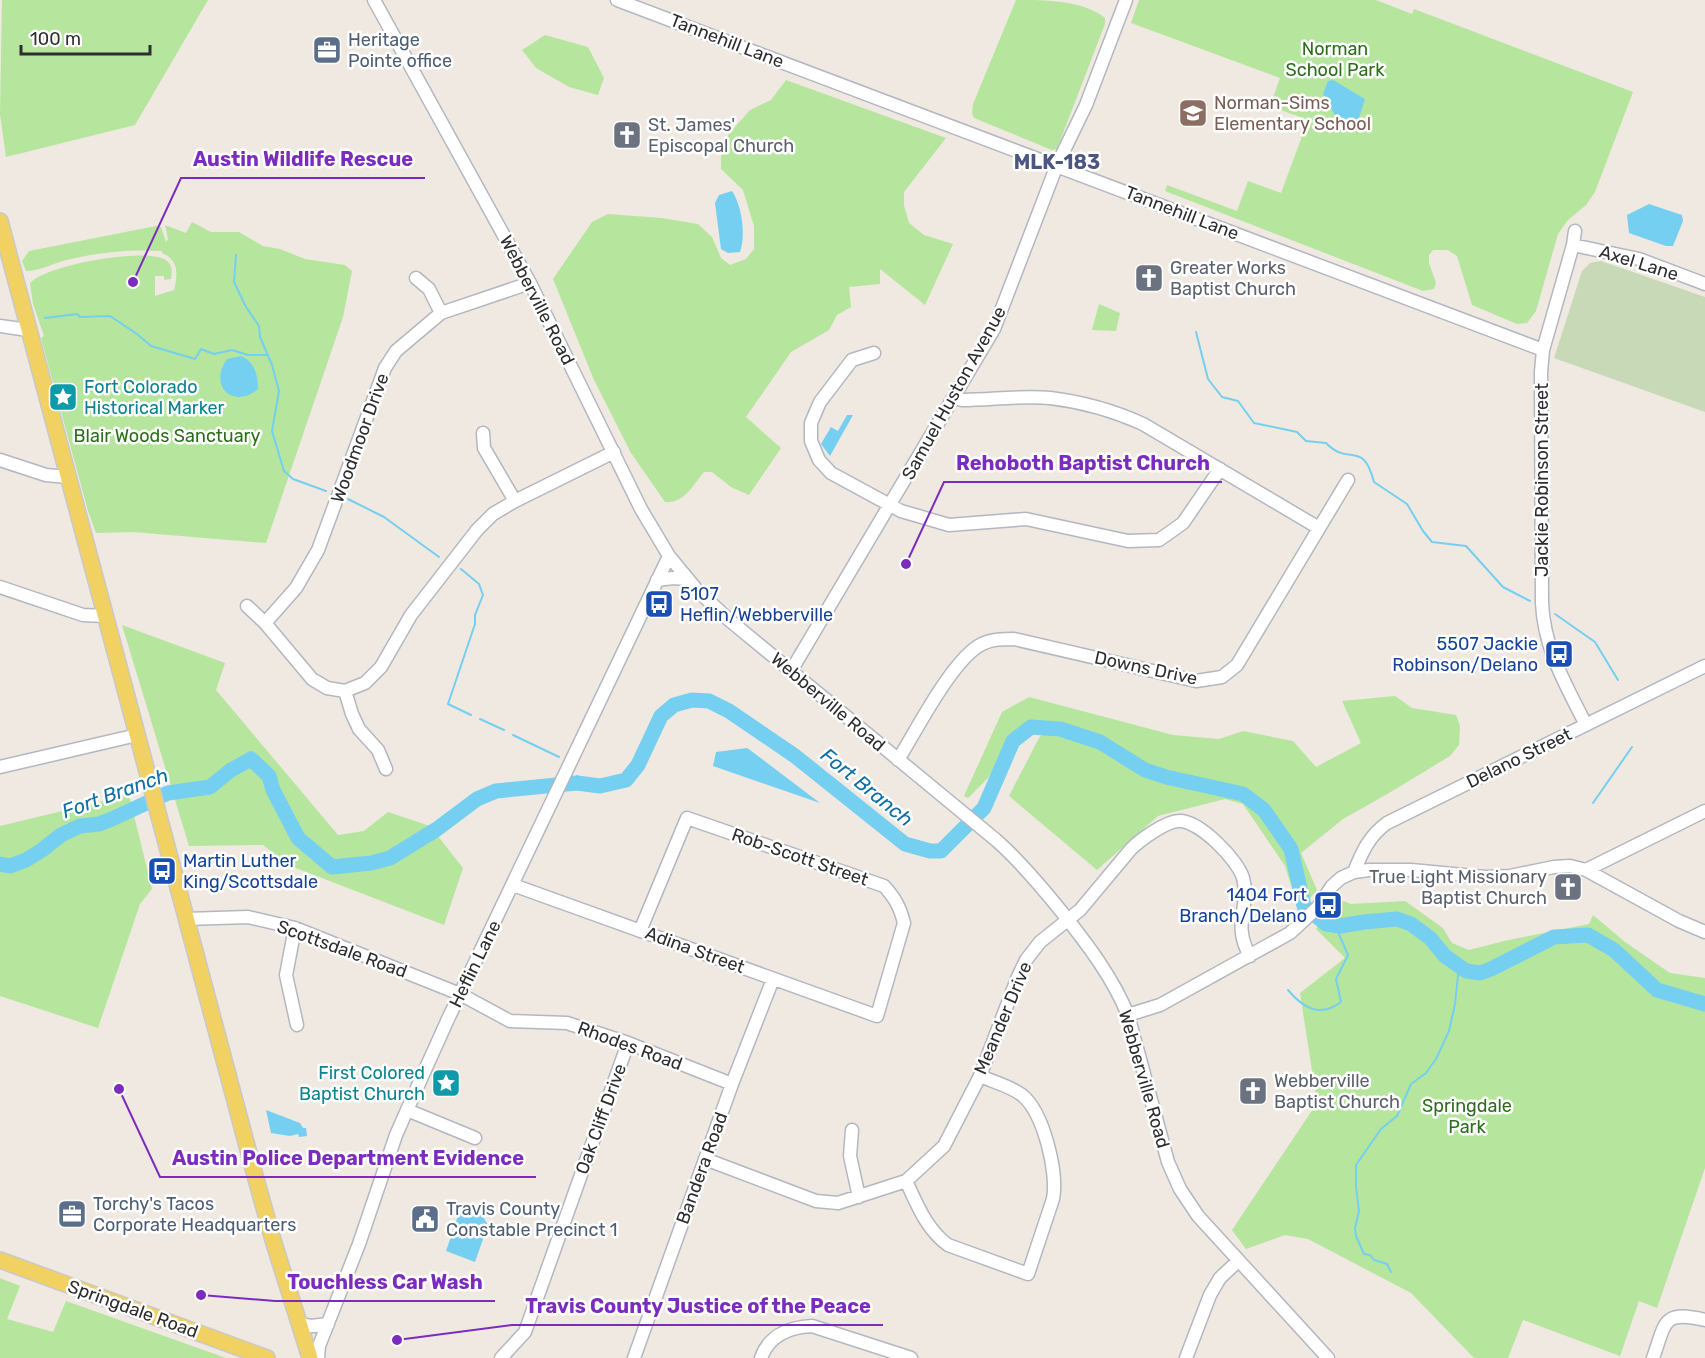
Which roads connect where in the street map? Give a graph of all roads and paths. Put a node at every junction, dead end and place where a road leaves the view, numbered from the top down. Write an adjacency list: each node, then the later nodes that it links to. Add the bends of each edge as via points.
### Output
1 (375, 0): 9 (street, Webberville Road)
2 (617, 0): 4 (street, Tannehill Lane)
3 (1126, 0): 4 (street, Samuel Huston Avenue, via 1086,105)
4 (1057, 165): 14 (street, Tannehill Lane); 16 (street, Samuel Huston Avenue, via 999,319)
5 (0, 221): 13 (main road)
6 (1575, 231): 7 (street, Jackie Robinson Street)
7 (1573, 245): 10 (street, Axel Lane, via 1639,260); 14 (street, Jackie Robinson Street)
8 (416, 278): 11 (street, via 429,289)
9 (530, 283): 11 (street, Woodmoor Drive); 18 (street, Webberville Road)
10 (1705, 284)
11 (441, 313): 32 (street, Woodmoor Drive, via 391,357 318,550 296,588)
12 (0, 326): 13 (street)
13 (27, 330): 21 (main road)
14 (1544, 350): 36 (street, Jackie Robinson Street, via 1540,392 1543,618 1552,657)
15 (874, 353): 24 (street, via 852,360 820,402 811,423 811,441 819,460 831,473)
16 (954, 398): 20 (street, via 1048,398 1099,406 1143,424); 24 (street, Samuel Huston Avenue)
17 (483, 433): 23 (street, via 484,448)
18 (614, 452): 23 (street); 26 (street, Webberville Road)
19 (0, 460): 21 (street, via 46,475)
20 (1220, 469): 24 (street, via 1183,524 1159,540 1128,541 1026,519 949,525); 25 (street)
21 (67, 477): 31 (main road)
22 (1348, 480): 25 (street, Downs Drive)
23 (515, 501): 35 (street, via 493,514 477,530 411,615 381,668 365,682)
24 (890, 506): 34 (street, Samuel Huston Avenue)
25 (1320, 528): 38 (street, Downs Drive, via 1237,665 1222,677 1196,681 1014,639 990,641 980,644 955,668)
26 (669, 556): 27 (street, Webberville Road); 28 (street, Heflin Lane)
27 (687, 579): 28 (street); 34 (street, Webberville Road)
28 (657, 580): 44 (street, Heflin Lane)
29 (0, 587): 31 (street, via 83,615)
30 (247, 606): 32 (street)
31 (105, 616): 37 (main road)
32 (265, 623): 35 (street, via 312,679 327,688)
33 (1705, 666): 36 (street, Delano Street)
34 (791, 671): 38 (street, Webberville Road)
35 (345, 691): 40 (street, via 359,729 378,750)
36 (1586, 725): 43 (street, Delano Street, via 1387,823 1364,847)
37 (137, 735): 39 (street); 45 (main road)
38 (898, 760): 46 (street, Webberville Road, via 1016,858)
39 (0, 767)
40 (386, 769)
41 (1705, 811): 42 (street)
42 (1586, 870): 43 (street, via 1562,866 1485,877 1411,870); 49 (street)
43 (1354, 872): 50 (street, via 1337,881 1298,927)
44 (513, 885): 48 (street, Adina Street); 52 (street, Heflin Lane)
45 (186, 919): 47 (street, Scottsdale Road, via 248,917); 68 (main road, via 273,1240)
46 (1068, 921): 50 (street, Meander Drive, via 1138,842 1173,822 1184,821 1217,843 1240,871 1244,888 1241,933); 53 (street, Webberville Road, via 1102,966); 57 (street, Meander Drive, via 1040,942 1021,969)
47 (295, 928): 52 (street, Scottsdale Road); 55 (street, via 286,975)
48 (640, 931): 51 (street, Adina Street); 54 (street, Rob-Scott Street, via 687,818 871,881 884,886 895,898 904,923)
49 (1705, 932)
50 (1250, 956): 53 (street, via 1160,1005)
51 (773, 979): 54 (street, Adina Street); 58 (street, Bandera Road)
52 (460, 994): 56 (street, Rhodes Road, via 510,1021 567,1023); 59 (street, Heflin Lane)
53 (1128, 1015): 66 (street, Webberville Road, via 1174,1176 1198,1216)
54 (877, 1016)
55 (297, 1025)
56 (628, 1043): 58 (street, Rhodes Road); 74 (street, Oak Cliff Drive, via 525,1332)
57 (980, 1076): 63 (street, Meander Drive, via 944,1146); 63 (street, via 1017,1091 1030,1102 1054,1170 1053,1199 1028,1274 948,1245 937,1237)
58 (732, 1084): 62 (street, Bandera Road)
59 (407, 1110): 61 (street); 69 (street, Heflin Lane)
60 (852, 1130): 64 (street, via 850,1156)
61 (475, 1138)
62 (705, 1160): 64 (street, Meander Drive, via 816,1201 838,1203); 75 (street, Bandera Road)
63 (906, 1181): 64 (street, Meander Drive)
64 (860, 1197)
65 (0, 1260): 71 (main road, Springdale Road)
66 (1238, 1261): 77 (street, via 1220,1278 1210,1295); 78 (street, Webberville Road)
67 (1705, 1320): 79 (street, via 1673,1317 1665,1324)
68 (300, 1324): 69 (street); 72 (main road)
69 (328, 1324): 73 (street, Heflin Lane)
70 (904, 1357): 76 (street, via 812,1326 783,1331)
71 (267, 1358)
72 (310, 1358)
73 (318, 1358)
74 (501, 1358)
75 (634, 1358)
76 (761, 1358)
77 (1186, 1358)
78 (1328, 1358)
79 (1653, 1358)

